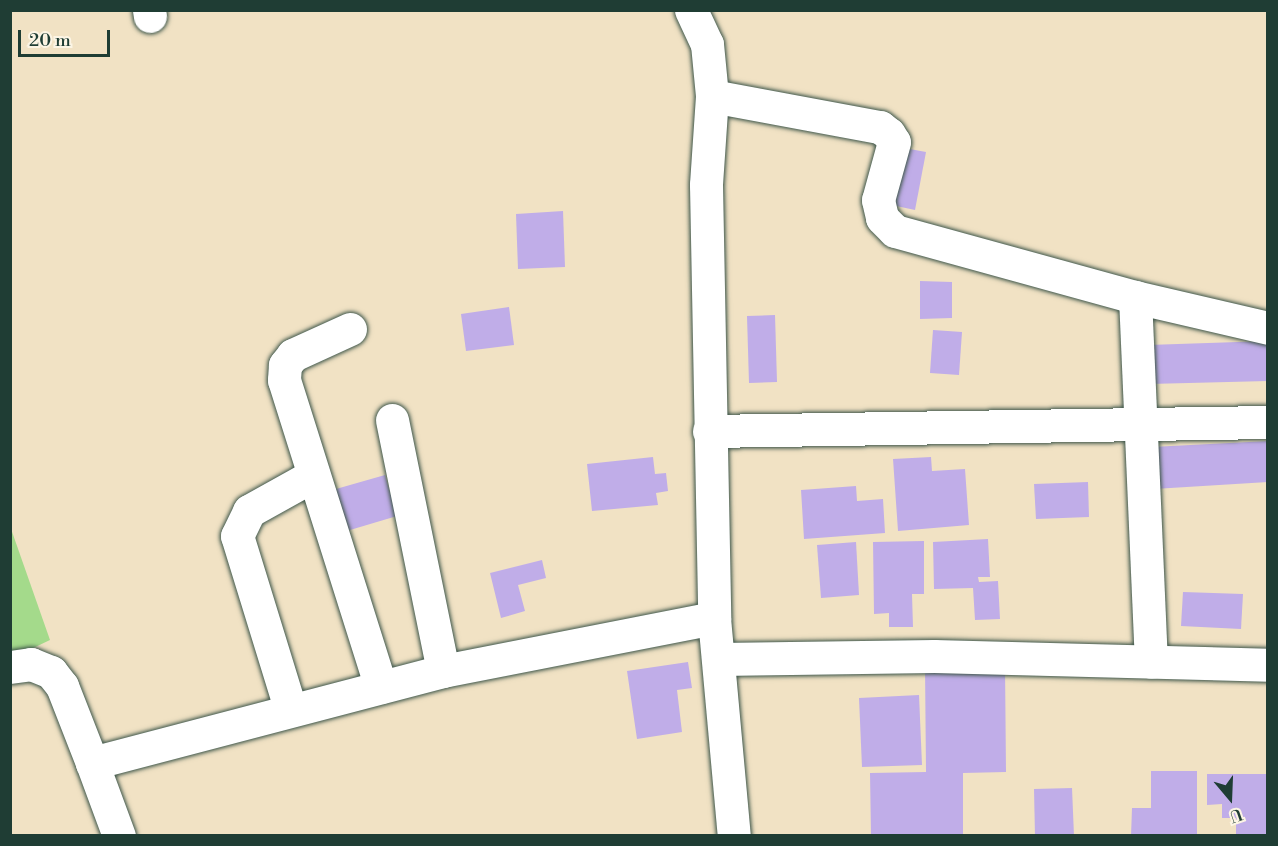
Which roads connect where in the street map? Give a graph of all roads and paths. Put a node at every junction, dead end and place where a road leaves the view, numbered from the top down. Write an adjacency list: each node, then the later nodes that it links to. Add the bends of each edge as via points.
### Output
1 (691, 10): 2 (street, via 707,45)
2 (712, 96): 3 (street, via 880,127 894,142 878,200 882,218 895,231); 9 (street, via 706,185)
3 (1135, 297): 4 (street); 8 (street)
4 (1268, 328)
5 (350, 329): 10 (street, via 312,344 285,366 284,381)
6 (393, 420): 16 (street)
7 (1268, 422): 8 (street)
8 (1140, 424): 9 (street); 13 (street)
9 (709, 431): 11 (street)
10 (312, 476): 17 (street); 18 (street, via 249,512 237,536)
11 (714, 618): 12 (street); 16 (street)
12 (719, 659): 13 (street, via 934,656); 21 (street)
13 (1151, 662): 14 (street)
14 (1268, 665)
15 (10, 667): 19 (street, via 31,664 51,672 63,686)
16 (443, 671): 17 (street)
17 (381, 687): 18 (street)
18 (290, 708): 19 (street)
19 (92, 763): 20 (street)
20 (119, 836)
21 (734, 836)

